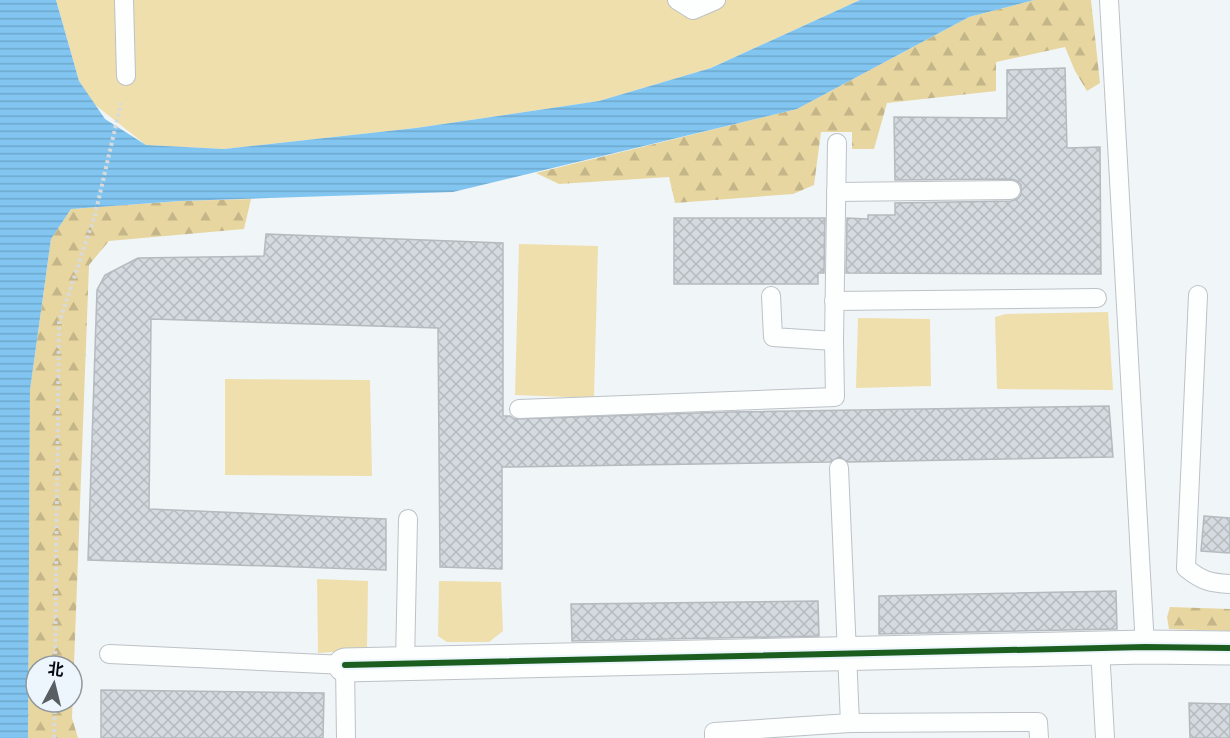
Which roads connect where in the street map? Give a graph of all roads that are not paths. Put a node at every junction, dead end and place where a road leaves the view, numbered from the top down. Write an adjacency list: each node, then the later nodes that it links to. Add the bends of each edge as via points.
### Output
1 (124, 0): 5 (lane)
2 (677, 0): 3 (lane, via 693,10)
3 (716, 0)
4 (1109, 0): 18 (lane)
5 (126, 76)
6 (837, 143): 8 (lane)
7 (1011, 190): 8 (lane)
8 (836, 192): 12 (lane)
9 (771, 296): 13 (lane, via 773,337)
10 (1198, 296): 17 (lane, via 1186,568 1200,579)
11 (1097, 298): 12 (lane)
12 (834, 301): 13 (lane)
13 (834, 341): 14 (lane, via 835,397)
14 (519, 409)
15 (839, 468): 22 (lane)
16 (408, 519): 23 (lane)
17 (1230, 584)
18 (1145, 647): 19 (street); 20 (street)
19 (1100, 648): 22 (street); 29 (lane)
20 (1230, 648)
21 (109, 654): 24 (lane)
22 (847, 654): 23 (street); 25 (lane)
23 (405, 663): 24 (street)
24 (345, 664): 26 (lane)
25 (850, 723): 27 (lane, via 714,732); 28 (lane, via 1038,722)
26 (346, 738)
27 (714, 738)
28 (1039, 738)
29 (1105, 738)

